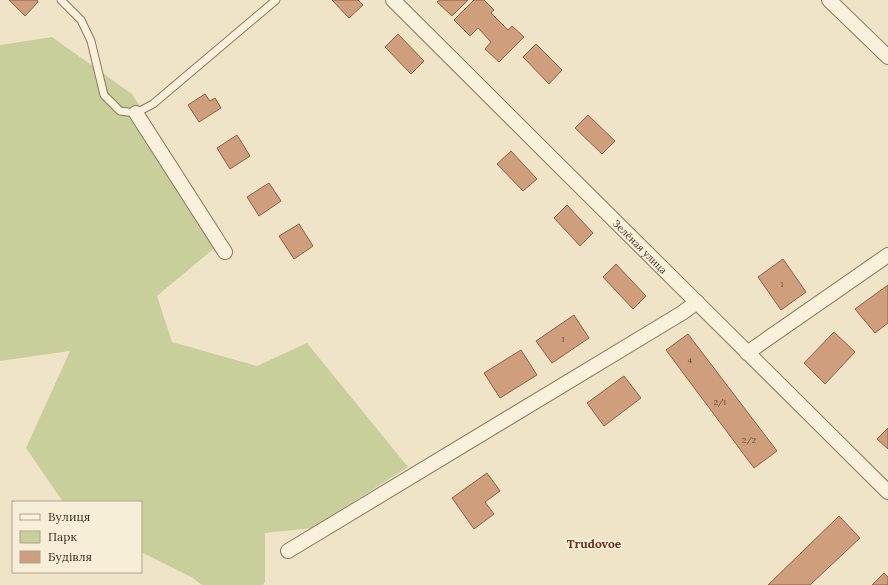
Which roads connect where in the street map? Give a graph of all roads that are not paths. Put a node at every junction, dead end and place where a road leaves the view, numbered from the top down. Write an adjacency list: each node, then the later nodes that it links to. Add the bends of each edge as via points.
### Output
1 (61, 0): 6 (lane, via 80,20 91,41 104,95 120,110)
2 (276, 0): 6 (lane, via 153,104)
3 (393, 0): 9 (street, Зелёная улица)
4 (829, 0): 5 (street)
5 (888, 56)
6 (136, 113): 7 (street)
7 (225, 252)
8 (888, 255): 10 (street)
9 (697, 302): 10 (street, Зелёная улица); 12 (street)
10 (747, 353): 11 (street, Зелёная улица)
11 (888, 492)
12 (288, 552)

